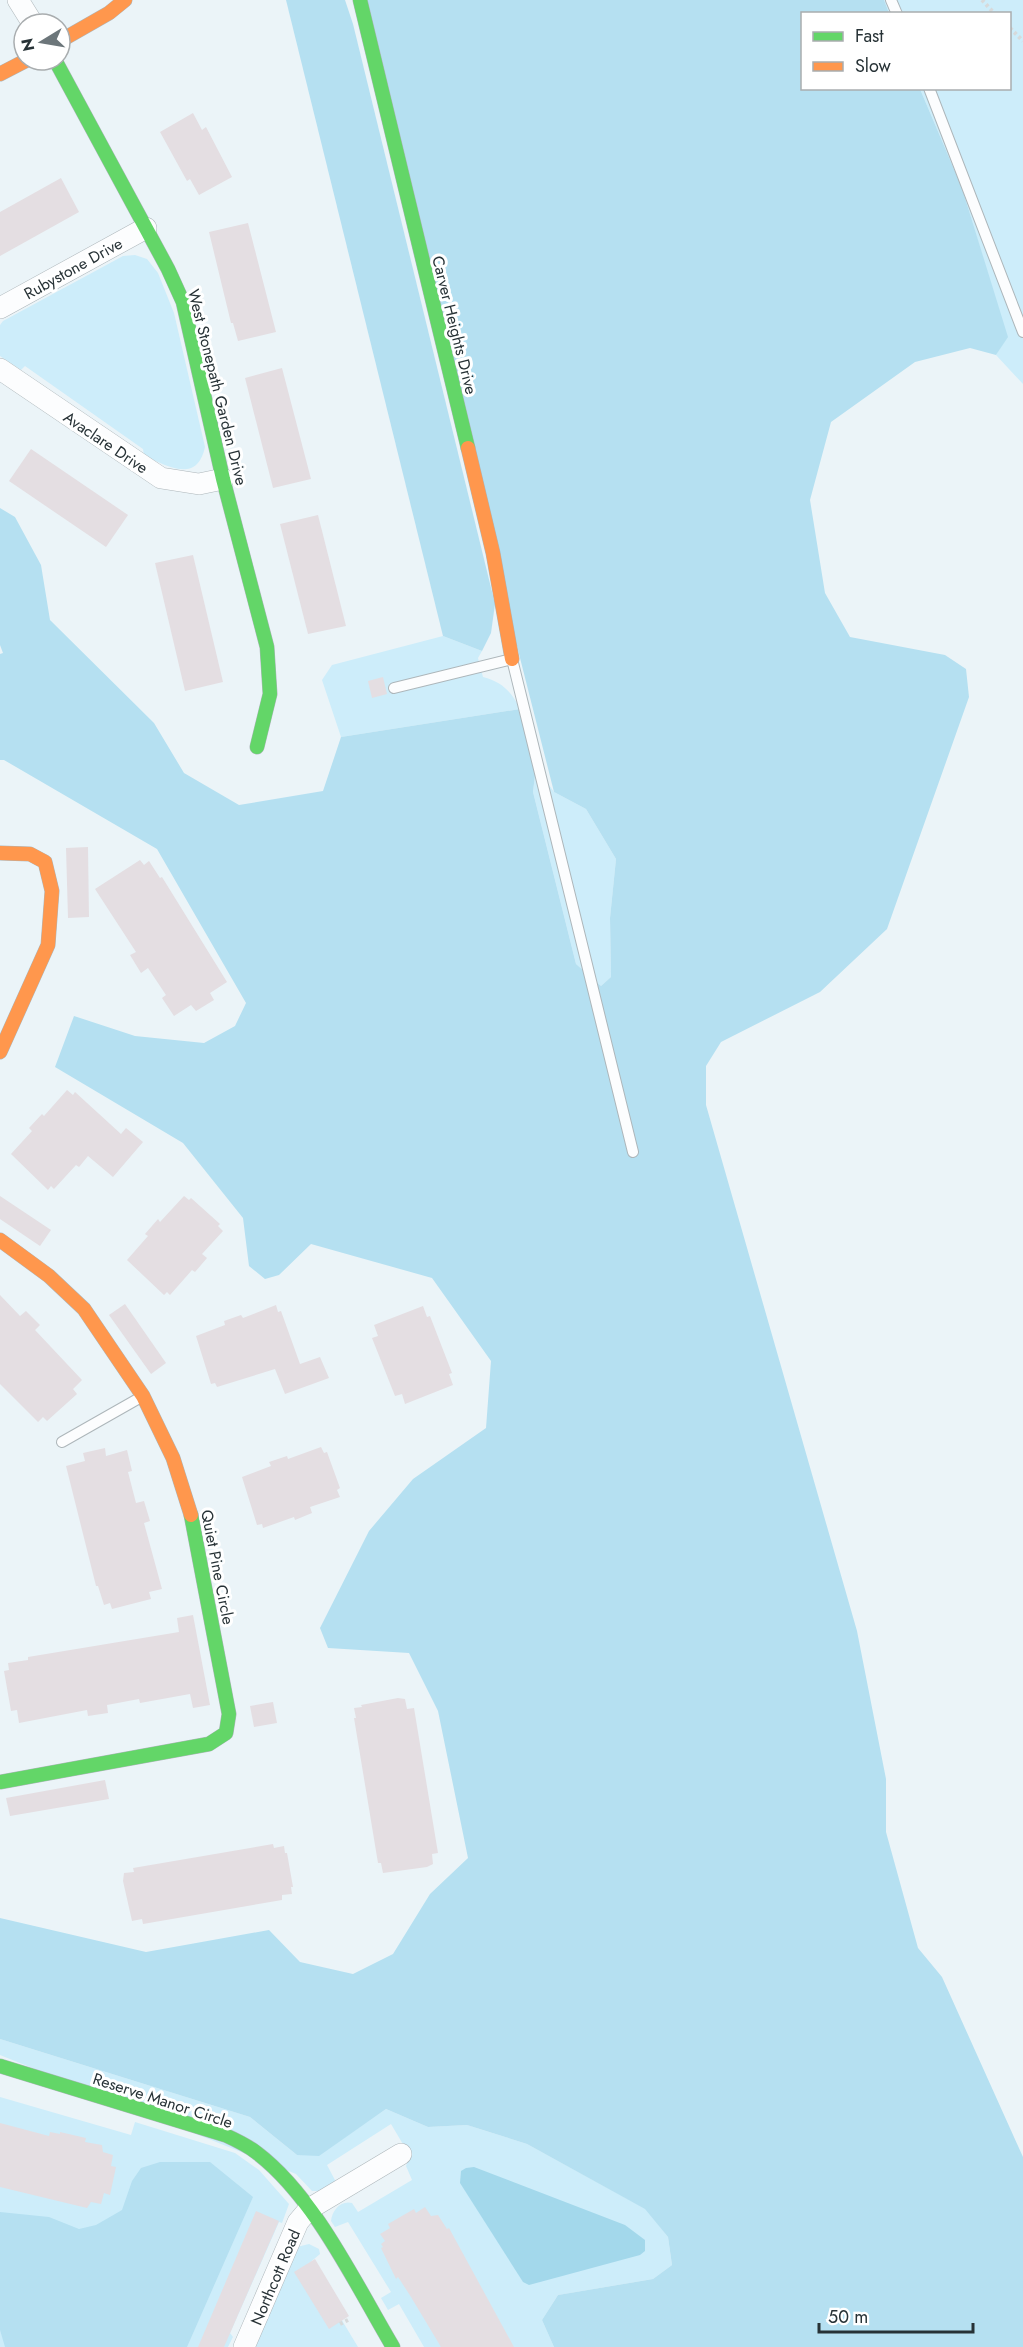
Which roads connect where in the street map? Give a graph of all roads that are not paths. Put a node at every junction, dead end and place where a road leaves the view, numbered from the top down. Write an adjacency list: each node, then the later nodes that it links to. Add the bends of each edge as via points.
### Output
1 (125, 0): 3 (street)
2 (360, 0): 11 (street, Carver Heights Drive, via 493,553)
3 (72, 34)
4 (62, 72): 6 (street, West Stonepath Garden Drive)
5 (930, 90): 8 (lane)
6 (146, 228): 7 (street, Rubystone Drive); 10 (street, West Stonepath Garden Drive, via 183,302)
7 (0, 309)
8 (1023, 332)
9 (0, 369): 10 (street, Avaclare Drive, via 161,478 199,484)
10 (223, 479): 13 (street, West Stonepath Garden Drive, via 267,647 270,694)
11 (512, 658): 12 (lane); 16 (lane)
12 (394, 688)
13 (257, 747)
14 (0, 853): 15 (street, via 38,856 49,869 51,887 48,945)
15 (0, 1052)
16 (633, 1152)
17 (0, 1240): 18 (street, Quiet Pine Circle, via 84,1309)
18 (143, 1396): 19 (lane); 20 (street, Quiet Pine Circle, via 173,1458 191,1513 229,1714 226,1733 209,1744)
19 (62, 1442)
20 (0, 1782)
21 (0, 2066): 23 (street, Reserve Manor Circle, via 225,2135 259,2154)
22 (401, 2154): 23 (street)
23 (309, 2209): 24 (street, Northcott Road, via 298,2222); 25 (street, Reserve Manor Circle)
24 (244, 2347)
25 (393, 2347)

